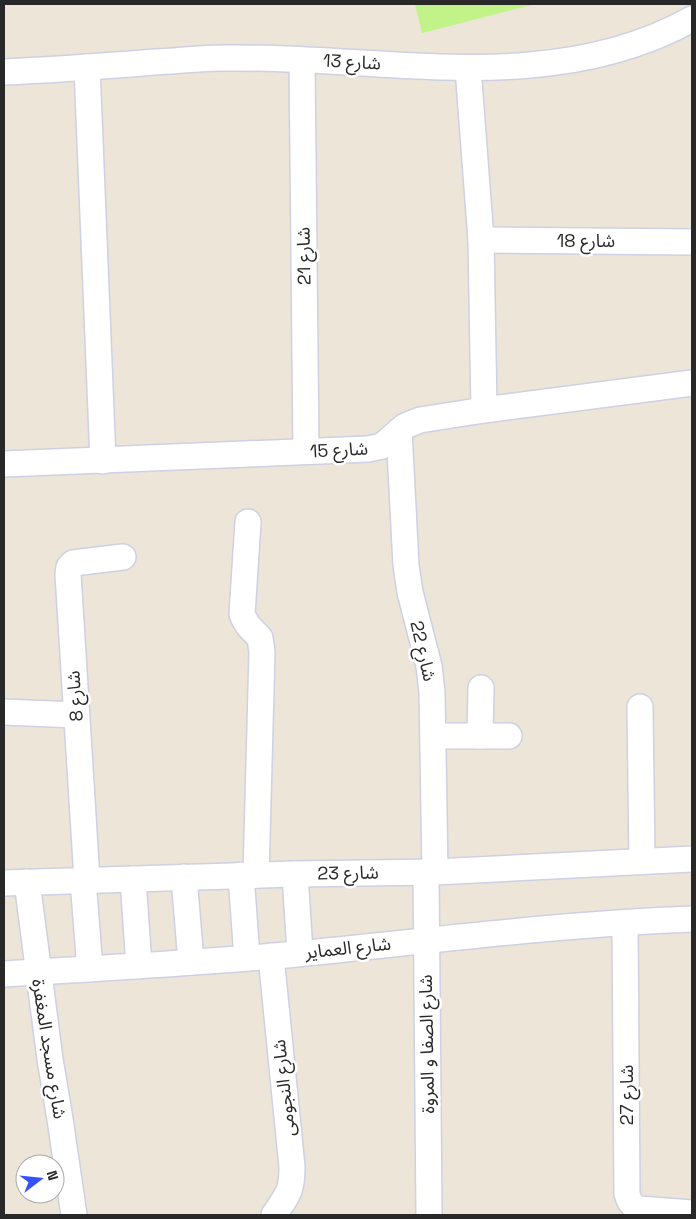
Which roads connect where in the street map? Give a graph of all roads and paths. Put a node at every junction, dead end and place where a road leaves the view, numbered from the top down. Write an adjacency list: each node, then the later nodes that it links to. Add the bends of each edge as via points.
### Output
1 (692, 19): 4 (street, شارع 13, via 638,45 598,56 550,64)
2 (302, 60): 3 (street, شارع 13, via 223,58); 4 (street, شارع 13); 11 (street, شارع 21)
3 (87, 67): 5 (street, شارع 13); 12 (street)
4 (468, 68): 6 (street)
5 (4, 72)
6 (481, 240): 7 (street, شارع 18); 9 (street)
7 (692, 242)
8 (692, 383): 9 (street, شارع 15)
9 (484, 410): 10 (street, شارع 15, via 420,420)
10 (399, 432): 11 (street, شارع 15, via 375,448); 20 (street, شارع 22, via 406,565 429,666)
11 (306, 451): 12 (street, شارع 15)
12 (103, 461): 13 (street, شارع 15)
13 (4, 464)
14 (248, 522): 27 (street, شارع النجومى, via 242,614 249,629 260,638 262,652)
15 (123, 557): 19 (street, شارع 8, via 73,563 69,567)
16 (481, 688): 21 (street)
17 (640, 707): 24 (street)
18 (4, 712): 19 (street)
19 (76, 715): 30 (street, شارع 8)
20 (434, 736): 21 (street); 25 (street, شارع 22)
21 (480, 736): 22 (street)
22 (509, 736)
23 (692, 859): 24 (street, شارع 23)
24 (642, 861): 25 (street, شارع 23)
25 (431, 872): 26 (street, شارع 23); 34 (street, شارع الصفا و المروة)
26 (295, 874): 27 (street, شارع 23); 35 (street)
27 (249, 875): 28 (street, شارع 23); 36 (street, شارع النجومى)
28 (184, 877): 29 (street, شارع 23); 37 (street)
29 (133, 879): 30 (street, شارع 23); 38 (street)
30 (85, 880): 31 (street, شارع 23); 39 (street, شارع 8)
31 (15, 882): 40 (street, شارع مسجد المغفرة)
32 (692, 919): 33 (street, شارع العماير)
33 (626, 923): 34 (street, شارع العماير); 42 (street, شارع 27, via 627,1194 629,1201 639,1210)
34 (426, 940): 35 (street, شارع العماير); 45 (street, شارع الصفا و المروة)
35 (300, 953): 36 (street, شارع العماير)
36 (259, 957): 37 (street, شارع العماير); 44 (street, شارع النجومى, via 292,1167 289,1192)
37 (191, 962): 38 (street, شارع العماير)
38 (139, 966): 39 (street, شارع العماير)
39 (90, 969): 40 (street, شارع العماير)
40 (38, 972): 41 (street, شارع العماير); 43 (street, شارع مسجد المغفرة)
41 (4, 974)
42 (692, 1213)
43 (74, 1215)
44 (274, 1215)
45 (428, 1215)

